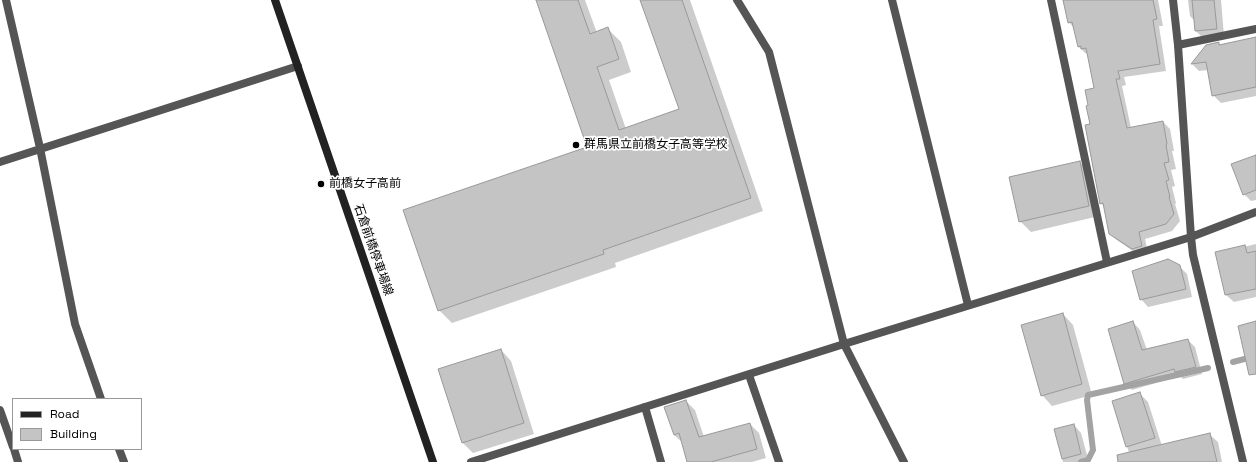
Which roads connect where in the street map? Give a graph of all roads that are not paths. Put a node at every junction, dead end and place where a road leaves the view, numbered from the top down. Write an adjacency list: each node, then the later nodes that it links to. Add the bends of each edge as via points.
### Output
1 (6, 0): 10 (street)
2 (275, 0): 9 (main road, 石倉前橋停車場線)
3 (737, 0): 16 (street, via 769,52)
4 (892, 0): 15 (street)
5 (1051, 0): 14 (street)
6 (1173, 0): 8 (street)
7 (1256, 29): 8 (street)
8 (1178, 45): 13 (street)
9 (298, 66): 10 (street); 26 (main road, 石倉前橋停車場線)
10 (40, 148): 11 (street); 18 (street, via 75,324)
11 (0, 162)
12 (1256, 212): 13 (street)
13 (1191, 237): 14 (street); 31 (street, via 1193,256)
14 (1107, 262): 15 (street)
15 (968, 305): 16 (street)
16 (844, 344): 17 (street); 30 (street)
17 (749, 375): 19 (street); 29 (street)
18 (101, 398)
19 (645, 407): 27 (street); 28 (street)
20 (0, 410): 21 (street)
21 (12, 445)
22 (14, 450): 24 (street)
23 (119, 450): 25 (street)
24 (18, 462)
25 (124, 462)
26 (432, 462)
27 (471, 462)
28 (661, 462)
29 (779, 462)
30 (904, 462)
31 (1243, 462)

